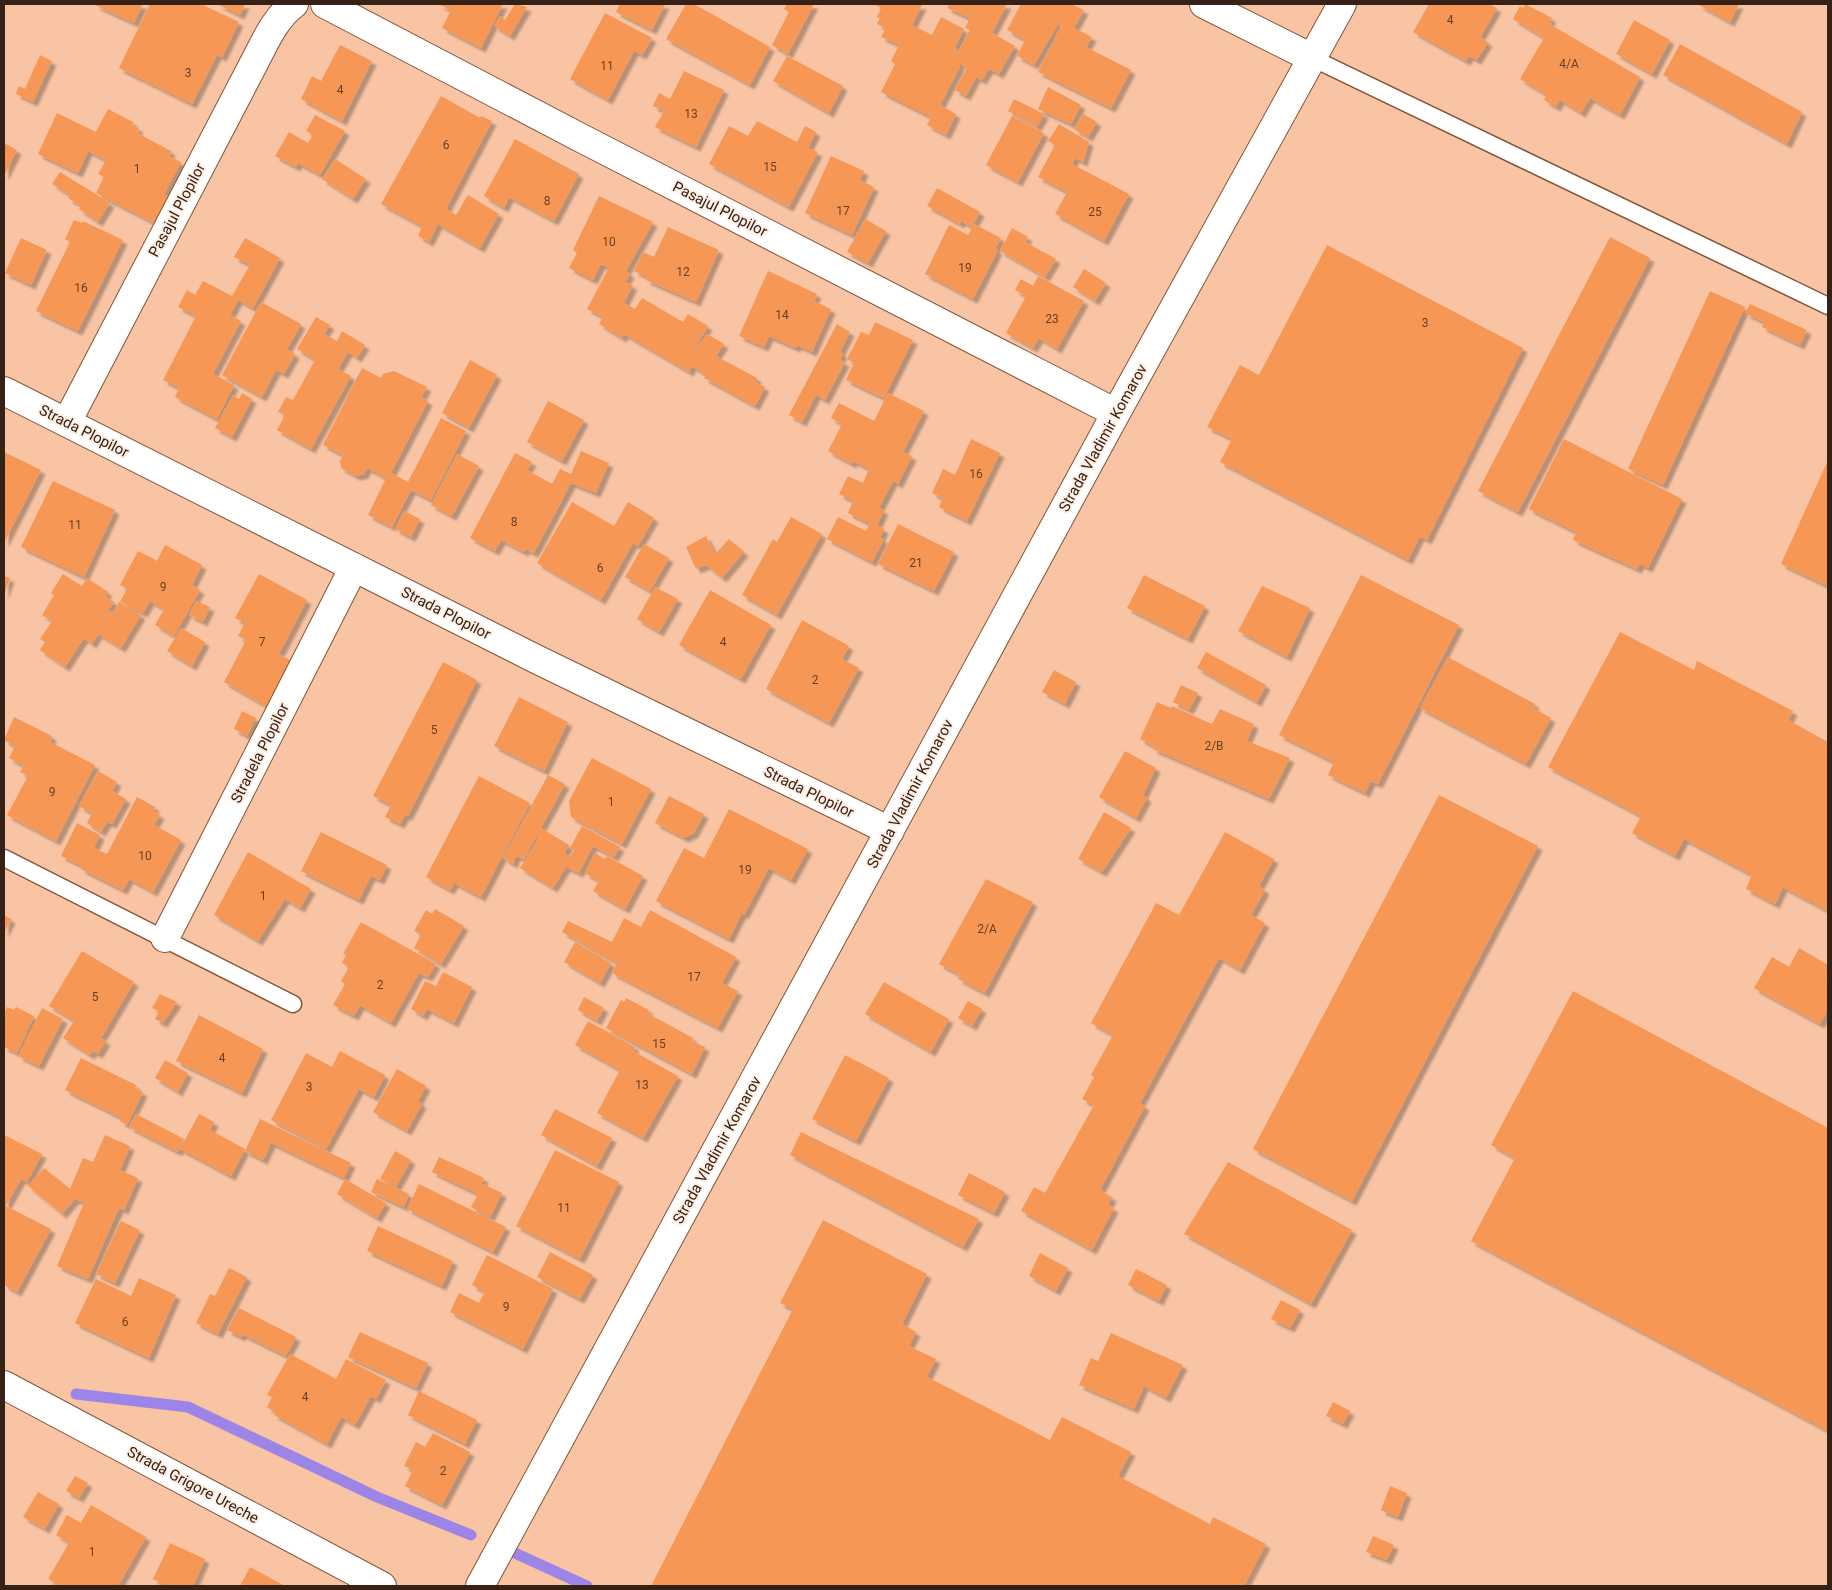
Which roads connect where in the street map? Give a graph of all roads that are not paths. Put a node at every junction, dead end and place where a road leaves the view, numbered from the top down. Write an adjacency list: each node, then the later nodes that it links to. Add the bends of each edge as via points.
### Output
1 (294, 4): 9 (street, Pasajul Plopilor, via 275,26 254,63)
2 (325, 4): 8 (street, Pasajul Plopilor)
3 (1204, 4): 5 (street)
4 (1342, 4): 5 (street, Strada Vladimir Komarov)
5 (1312, 58): 6 (lane); 8 (street, Strada Vladimir Komarov)
6 (1828, 306)
7 (4, 391): 9 (street, Strada Plopilor)
8 (1116, 413): 11 (street, Strada Vladimir Komarov)
9 (67, 422): 10 (street, Strada Plopilor)
10 (354, 567): 11 (street, Strada Plopilor); 13 (street, Stradela Plopilor)
11 (890, 831): 17 (street, Strada Vladimir Komarov)
12 (4, 858): 13 (lane)
13 (165, 938): 14 (lane)
14 (294, 1004)
15 (4, 1385): 16 (street, Strada Grigore Ureche)
16 (382, 1586)
17 (480, 1586)

